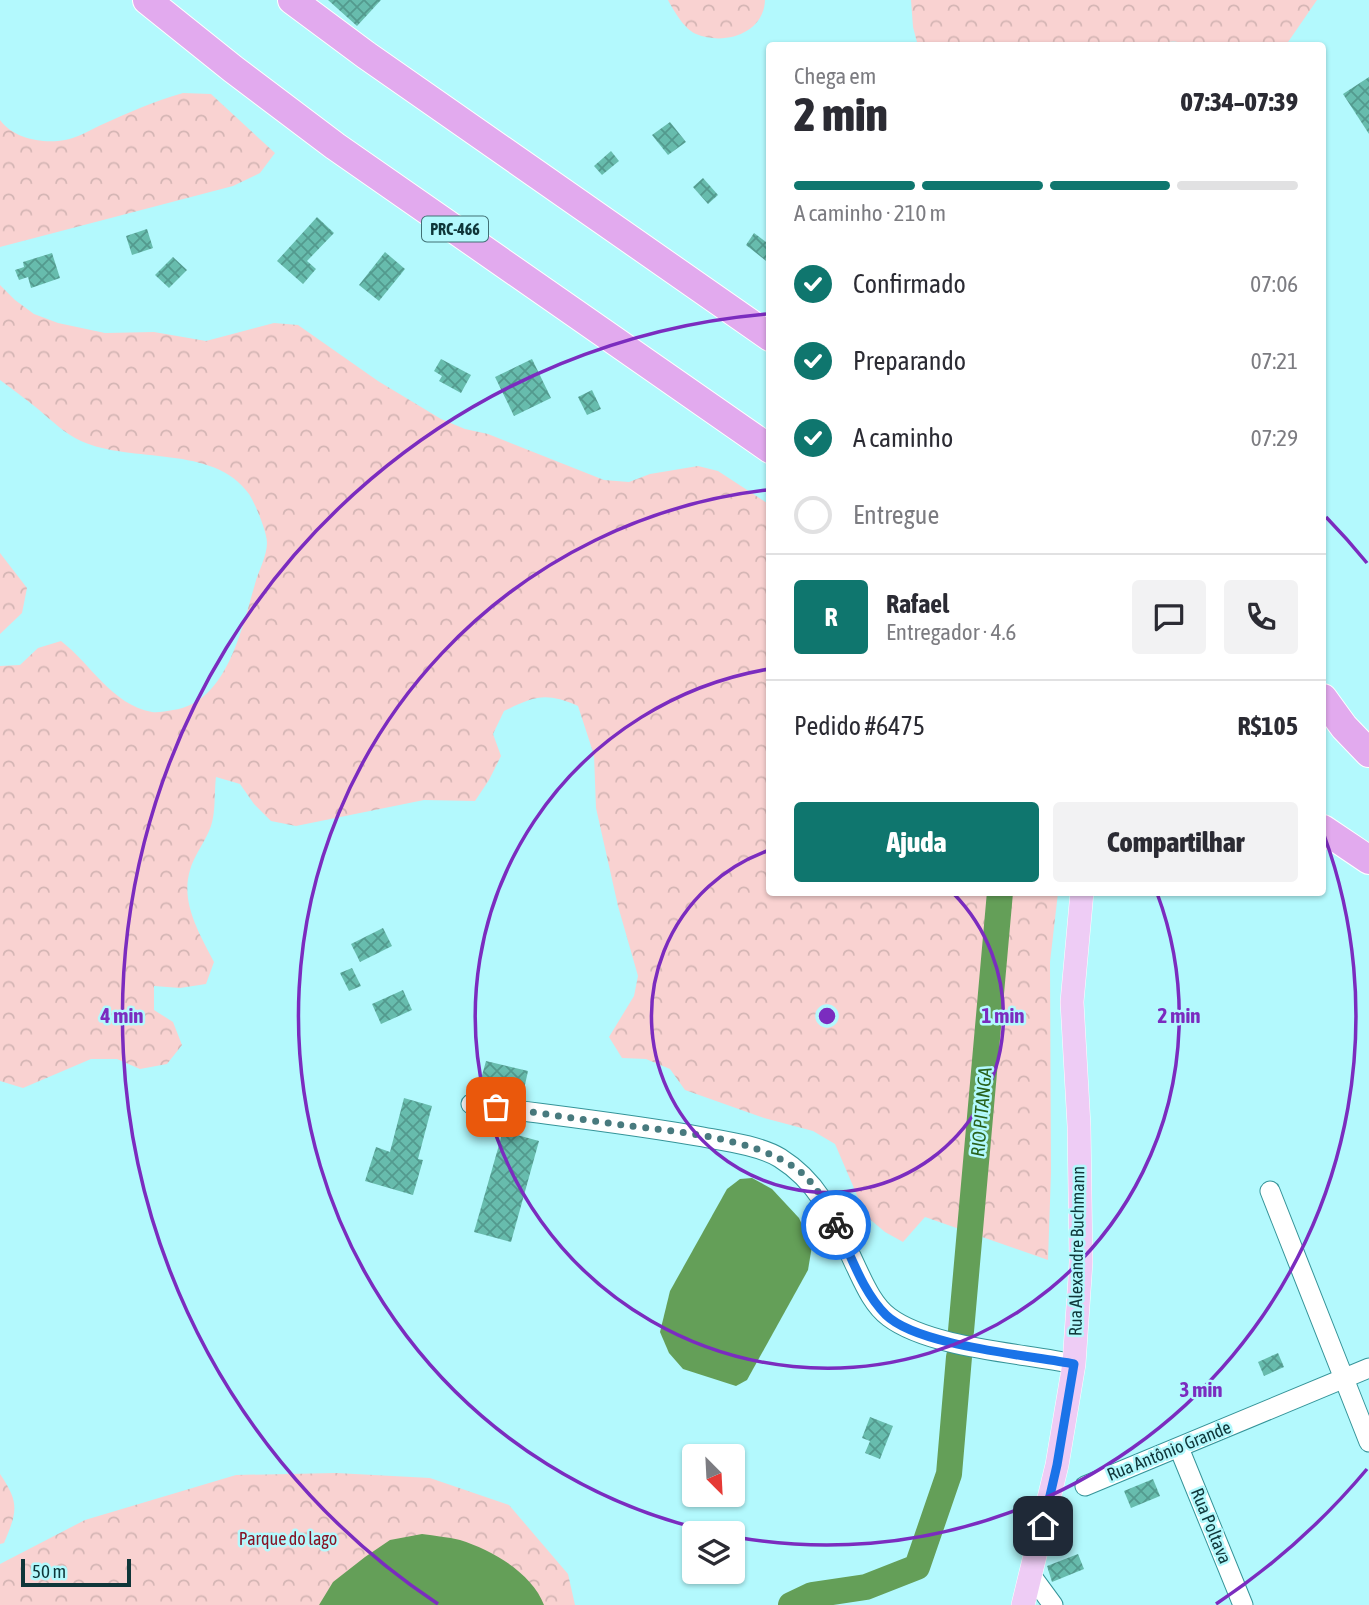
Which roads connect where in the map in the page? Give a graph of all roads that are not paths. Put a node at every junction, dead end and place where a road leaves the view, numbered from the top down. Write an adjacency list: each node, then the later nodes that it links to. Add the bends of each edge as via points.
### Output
1 (147, 0): 4 (highway, PRC-466, via 335,146)
2 (292, 0): 3 (highway)
3 (766, 334)
4 (766, 446)
5 (1326, 702): 6 (highway)
6 (1369, 753)
7 (1326, 831): 8 (highway)
8 (1369, 860)
9 (1082, 896): 12 (main road, Rua Alexandre Buchmann, via 1072,1002 1081,1262)
10 (471, 1104): 12 (street, via 670,1131 776,1155 800,1171 819,1192 869,1294 887,1316 947,1342)
11 (1270, 1191): 14 (street)
12 (1074, 1364): 18 (main road, Rua Alexandre Buchmann, via 1057,1465)
13 (1369, 1368): 14 (street, Rua Antônio Grande)
14 (1344, 1378): 15 (street); 16 (street, Rua Antônio Grande)
15 (1369, 1442)
16 (1179, 1448): 17 (street, Rua Antônio Grande); 21 (street, Rua Poltava)
17 (1085, 1486)
18 (1031, 1575): 19 (main road, Rua Alexandre Buchmann); 20 (street)
19 (1023, 1605)
20 (1053, 1605)
21 (1243, 1605)

